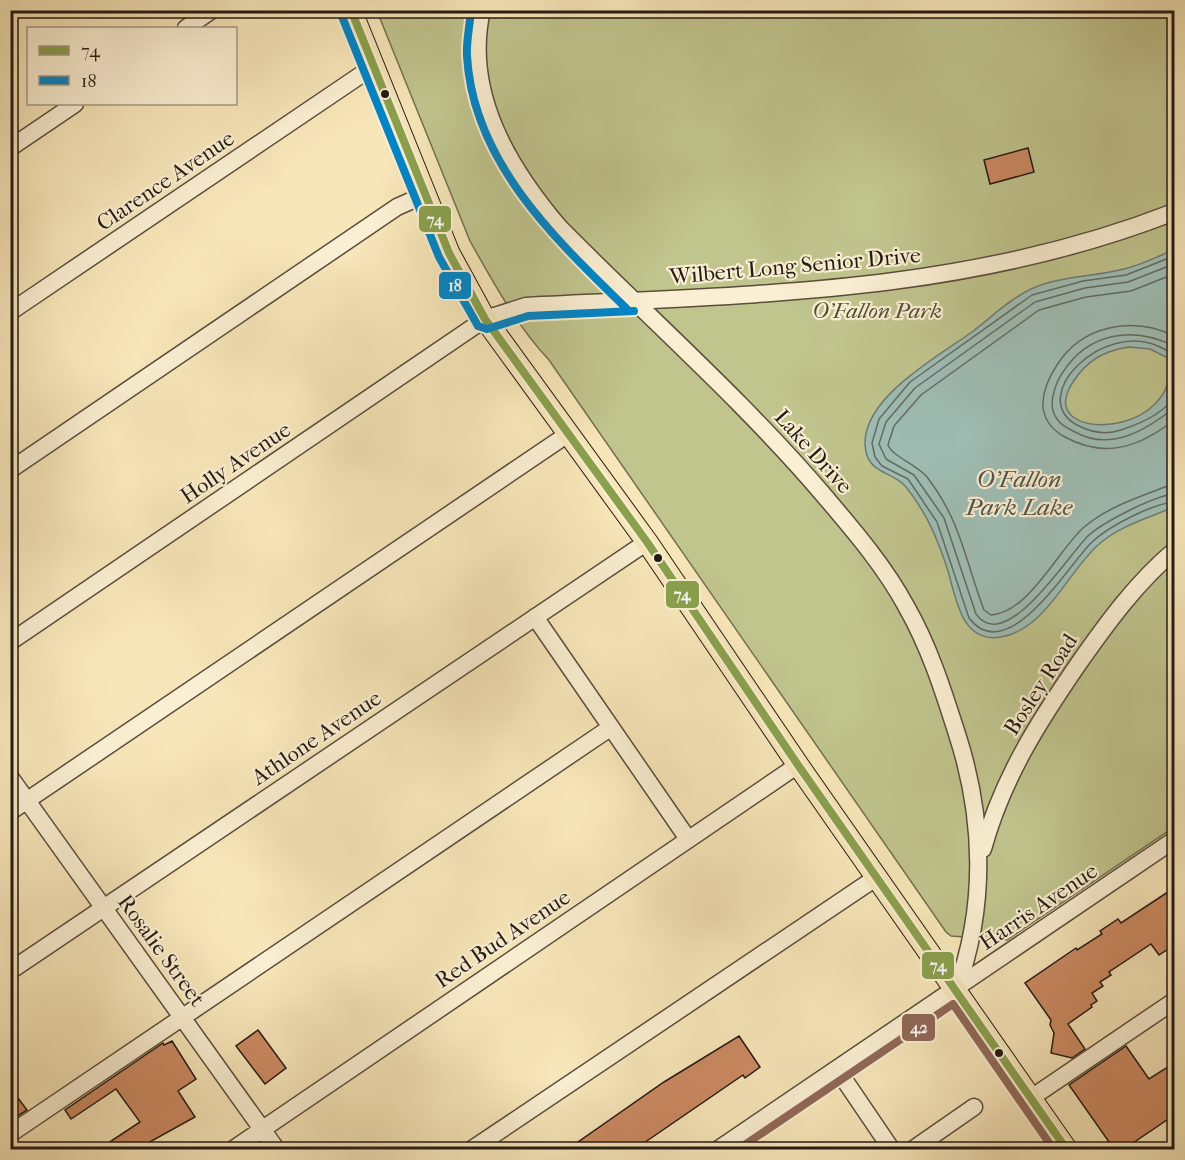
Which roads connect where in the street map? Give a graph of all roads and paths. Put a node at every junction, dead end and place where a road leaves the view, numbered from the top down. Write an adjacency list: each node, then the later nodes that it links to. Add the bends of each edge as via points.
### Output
1 (212, 10): 4 (street)
2 (351, 10): 5 (main road)
3 (482, 10): 10 (street, Lake Drive, via 478,73 499,138 536,200)
4 (187, 27)
5 (374, 66): 8 (main road); 11 (street, Clarence Avenue)
6 (74, 105): 7 (street)
7 (10, 148)
8 (424, 195): 12 (main road); 14 (street, via 397,207)
9 (1174, 212): 10 (street, Wilbert Long Senior Drive, via 1045,255 974,271 807,292)
10 (634, 301): 12 (street, Wilbert Long Senior Drive, via 526,306); 26 (street, Lake Drive, via 798,464 851,528 906,606 930,656 966,762 976,812)
11 (10, 312)
12 (484, 319): 13 (main road); 18 (street, Holly Avenue)
13 (568, 434): 15 (main road); 22 (street)
14 (10, 470)
15 (646, 542): 17 (street, Athlone Avenue); 20 (main road)
16 (1174, 551): 26 (street, Bosley Road, via 1127,599 1045,713 1014,766 992,816)
17 (535, 617): 19 (street); 28 (street, Athlone Avenue)
18 (10, 642)
19 (610, 728): 24 (street); 32 (street)
20 (798, 765): 24 (street, Red Bud Avenue); 27 (main road)
21 (10, 777): 22 (street, Rosalie Street)
22 (27, 801): 23 (street); 28 (street, Rosalie Street)
23 (10, 812)
24 (688, 839): 36 (street, Red Bud Avenue)
25 (1174, 840): 30 (street, Harris Avenue)
26 (978, 864): 30 (street, Lake Drive, via 974,930)
27 (877, 878): 30 (main road); 40 (street)
28 (104, 907): 29 (street, Athlone Avenue); 32 (street, Rosalie Street)
29 (10, 971)
30 (956, 990): 33 (street, Harris Avenue); 34 (main road)
31 (1174, 1001): 34 (street)
32 (182, 1017): 36 (street, Rosalie Street); 37 (street)
33 (837, 1069): 41 (street, Harris Avenue); 42 (street)
34 (1031, 1098): 44 (main road)
35 (974, 1107): 43 (street)
36 (262, 1129): 38 (street, Red Bud Avenue); 39 (street, Rosalie Street)
37 (10, 1134)
38 (232, 1149)
39 (277, 1149)
40 (471, 1149)
41 (717, 1149)
42 (892, 1149)
43 (912, 1149)
44 (1067, 1149)

